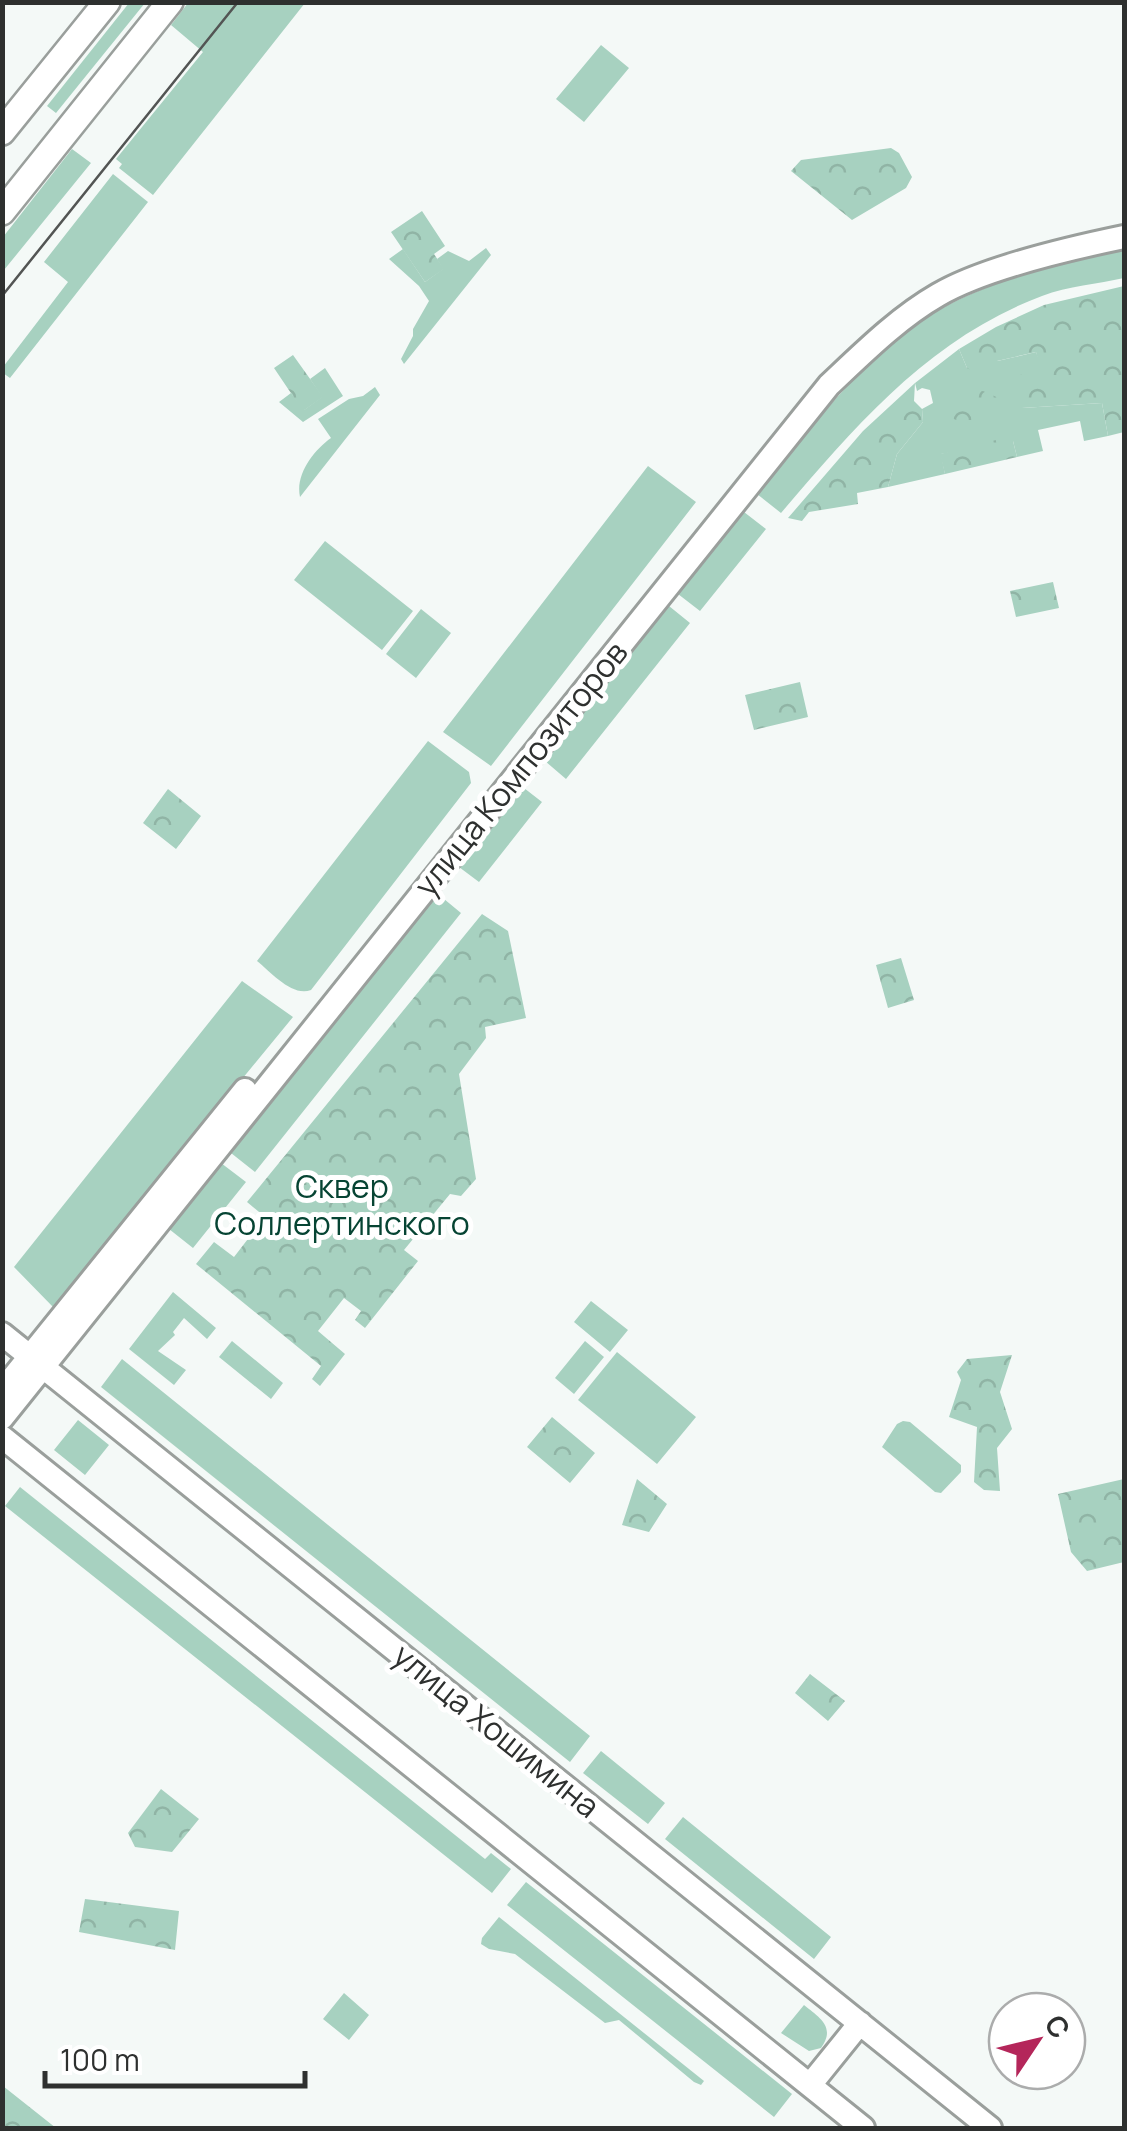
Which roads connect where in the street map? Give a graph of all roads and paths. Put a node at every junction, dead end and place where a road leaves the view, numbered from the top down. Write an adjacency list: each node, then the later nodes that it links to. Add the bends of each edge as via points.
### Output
1 (107, 2): 3 (main road)
2 (170, 2): 4 (main road)
3 (2, 132)
4 (2, 212)
5 (1124, 224): 8 (street, улица Композиторов, via 958,272 884,321 822,379)
6 (1124, 237): 8 (street, улица Композиторов, via 938,295 830,384)
7 (2, 1334): 8 (street, улица Хошимина)
8 (37, 1362): 9 (street, улица Композиторов); 10 (street, улица Композиторов); 12 (street, улица Хошимина)
9 (2, 1391)
10 (2, 1418)
11 (2, 1437): 13 (street)
12 (860, 2023): 13 (street); 15 (street, улица Хошимина)
13 (810, 2085): 14 (street)
14 (864, 2128)
15 (990, 2128)

